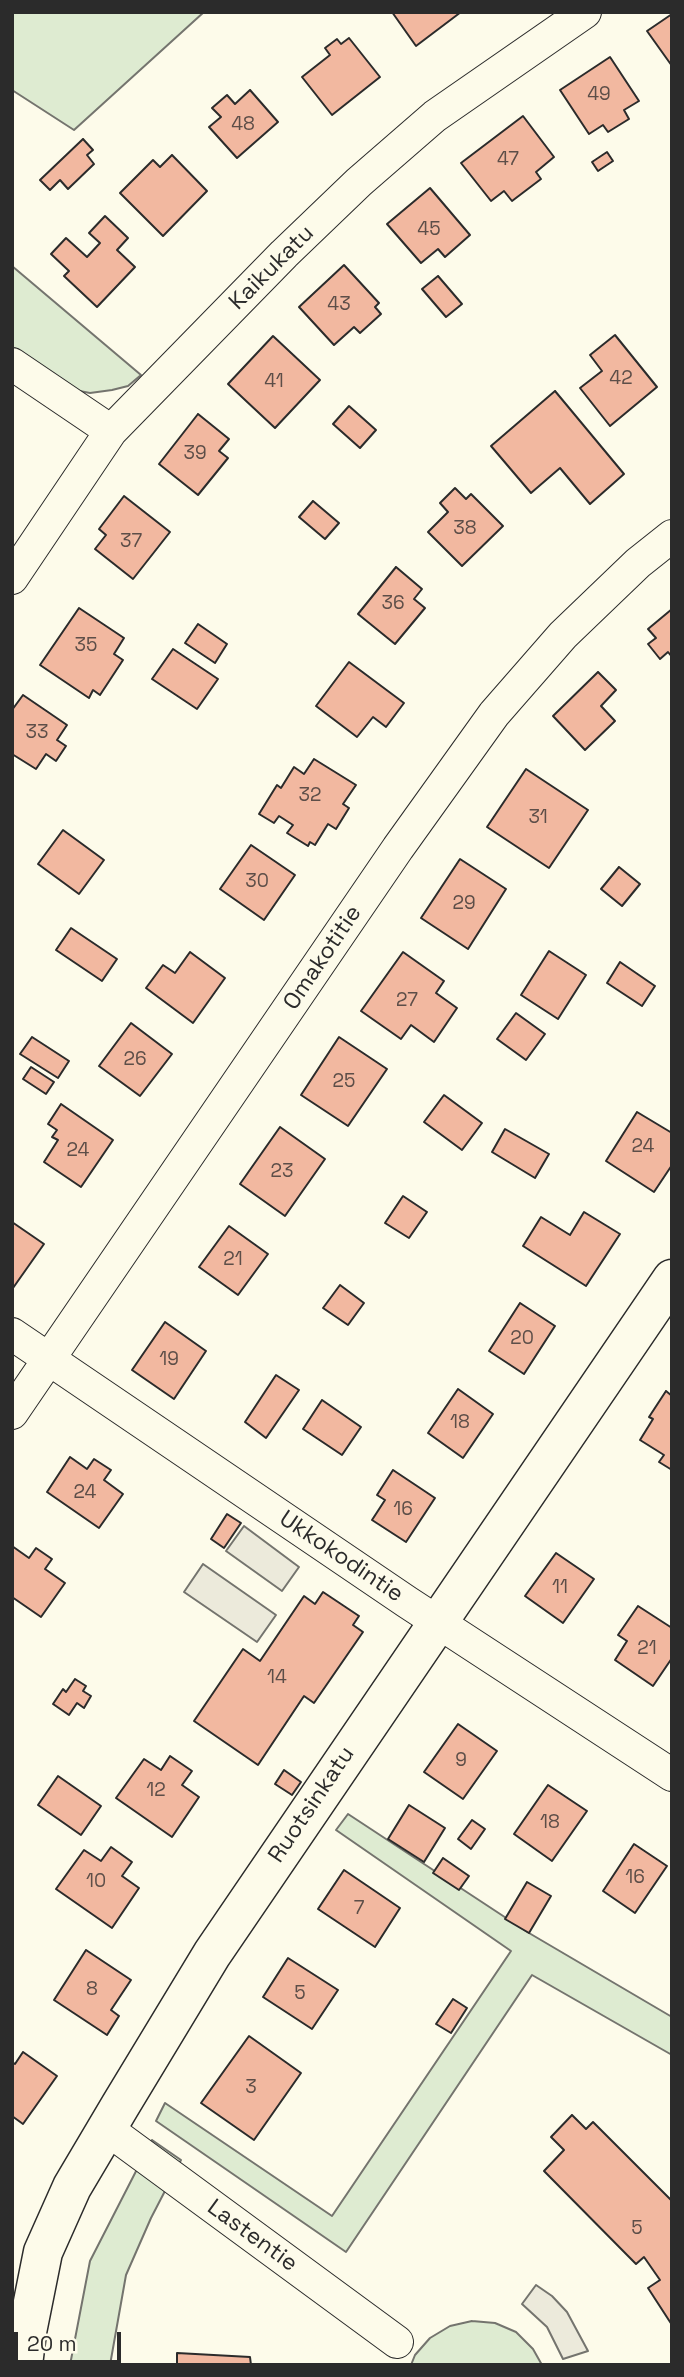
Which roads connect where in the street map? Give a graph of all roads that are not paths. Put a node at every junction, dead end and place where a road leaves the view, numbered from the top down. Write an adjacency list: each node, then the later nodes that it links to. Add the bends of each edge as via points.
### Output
1 (586, 12): 3 (street, Kaikukatu, via 435,116 359,182)
2 (12, 364): 3 (street)
3 (111, 432): 5 (street, Kaikukatu)
4 (672, 536): 8 (street, Omakotitie, via 563,635 494,713)
5 (12, 578)
6 (672, 1279): 10 (street, Ruotsinkatu)
7 (12, 1334): 8 (street, Ukkokodintie)
8 (49, 1359): 9 (street, Omakotitie); 10 (street, Ukkokodintie)
9 (12, 1413)
10 (437, 1622): 11 (street, Ukkokodintie); 12 (street, Ruotsinkatu, via 212,1954)
11 (672, 1775)
12 (107, 2129): 13 (street, Lastentie); 14 (street, Ruotsinkatu, via 72,2187 43,2252)
13 (397, 2342)
14 (23, 2365)

